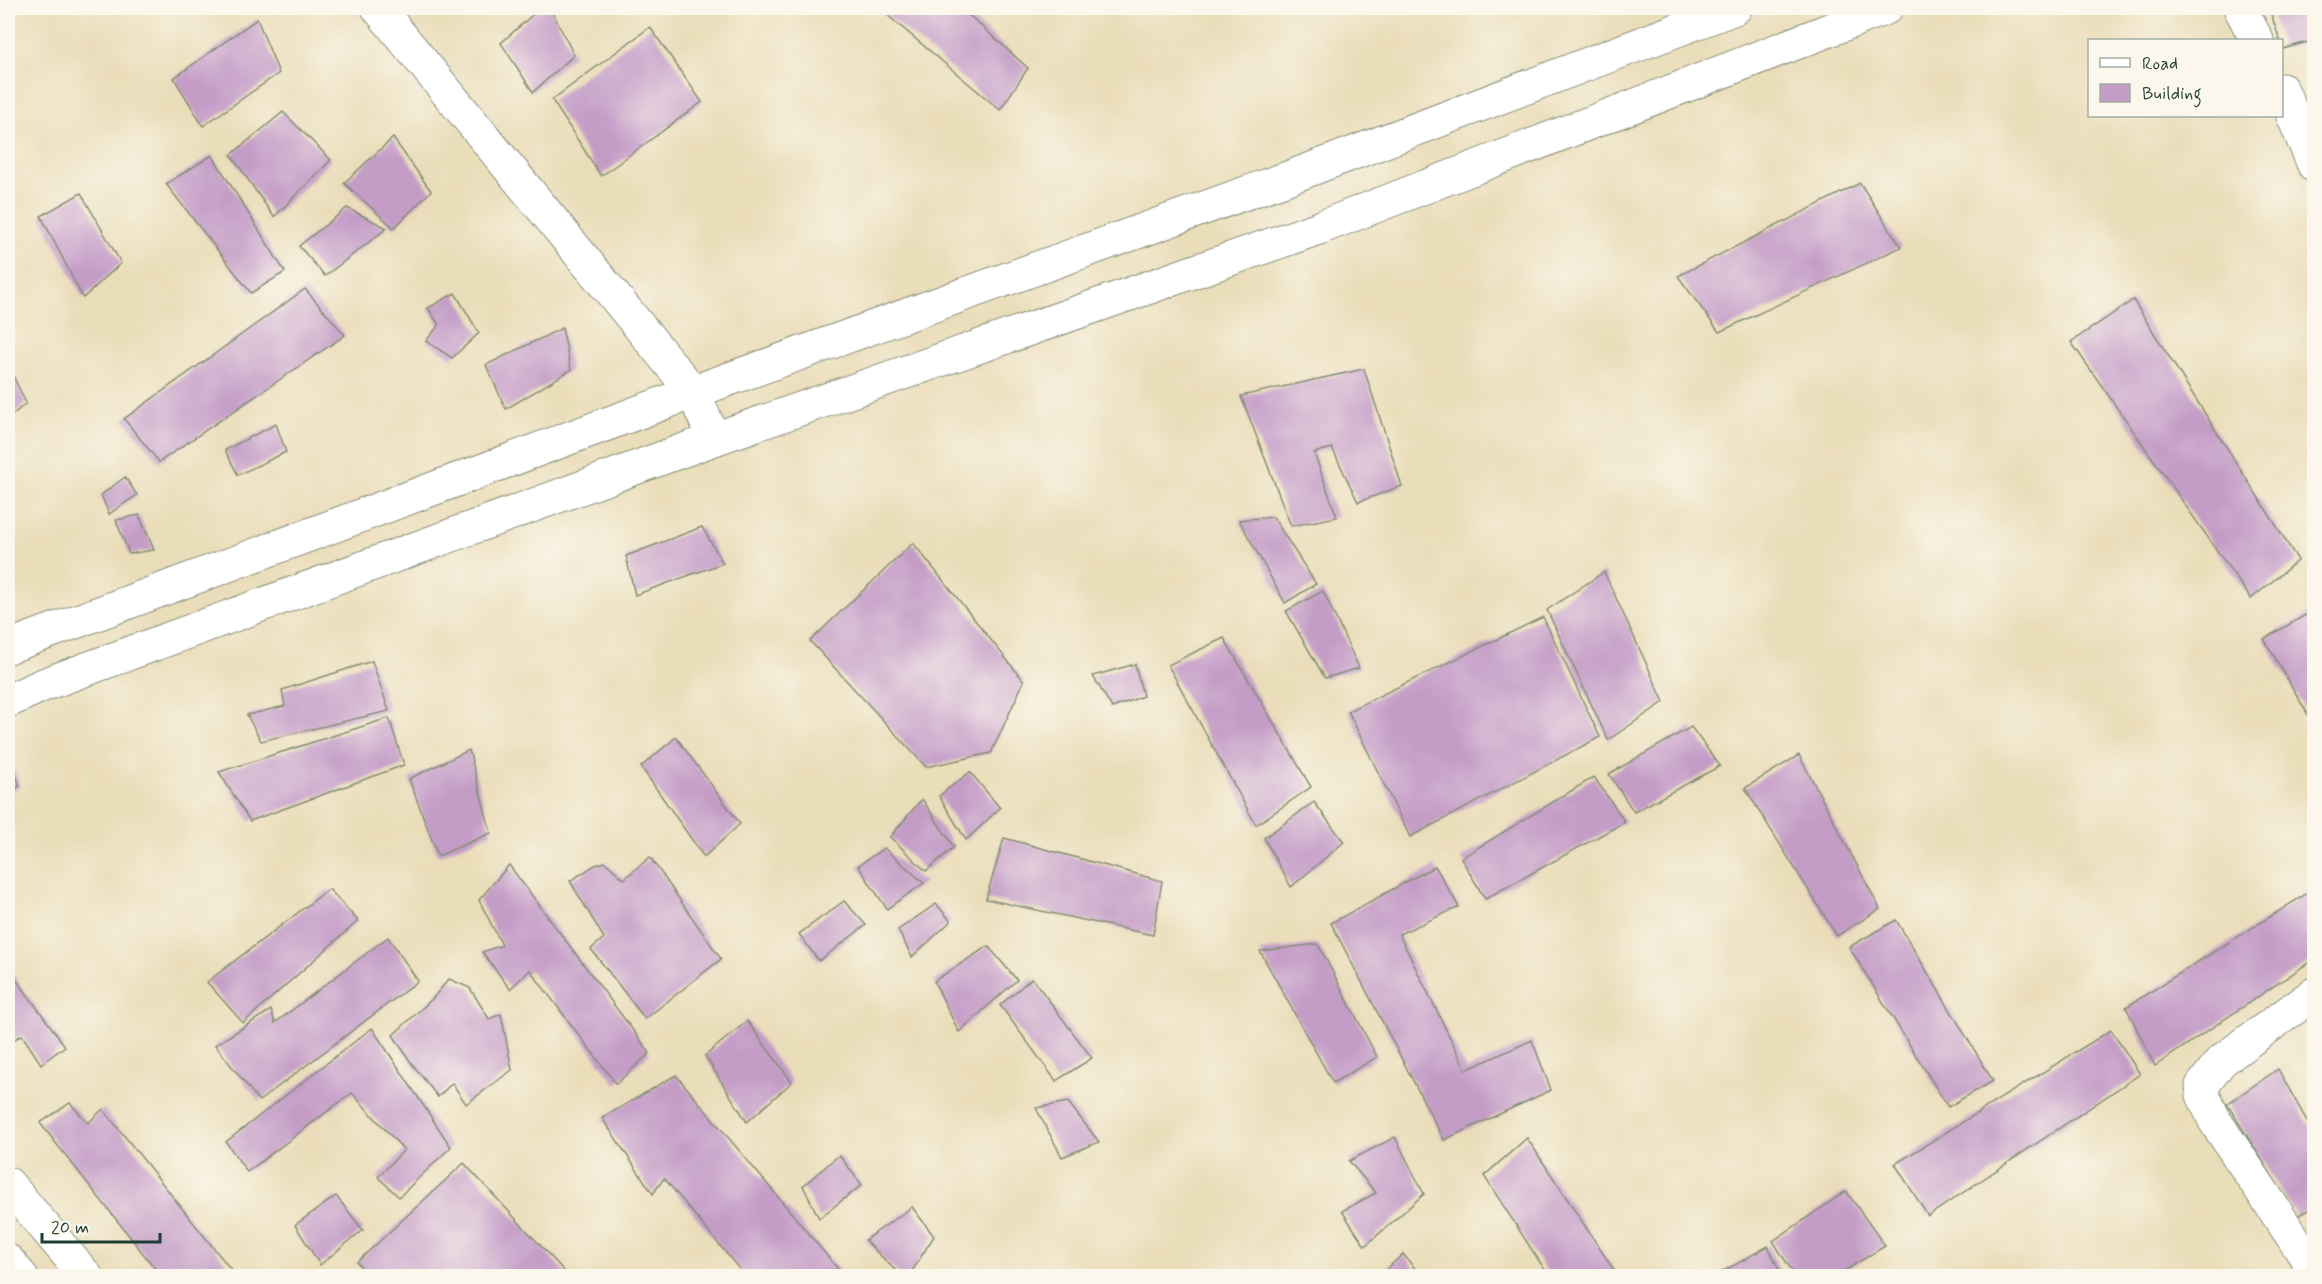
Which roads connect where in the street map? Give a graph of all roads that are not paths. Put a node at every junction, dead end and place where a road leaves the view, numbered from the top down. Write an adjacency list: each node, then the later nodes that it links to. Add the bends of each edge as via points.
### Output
1 (378, 8): 8 (main road)
2 (1735, 8): 8 (main road, via 1293,176)
3 (1886, 8): 9 (main road, via 1319,228)
4 (2240, 8): 5 (main road)
5 (2256, 39)
6 (2283, 92): 7 (main road)
7 (2314, 165)
8 (693, 392): 9 (main road); 10 (main road)
9 (714, 439): 11 (main road)
10 (8, 647)
11 (8, 700)
12 (2314, 994): 15 (main road, via 2221,1061 2202,1086 2215,1121)
13 (8, 1184): 17 (main road)
14 (8, 1261): 16 (main road)
15 (2314, 1269)
16 (21, 1276)
17 (86, 1276)

